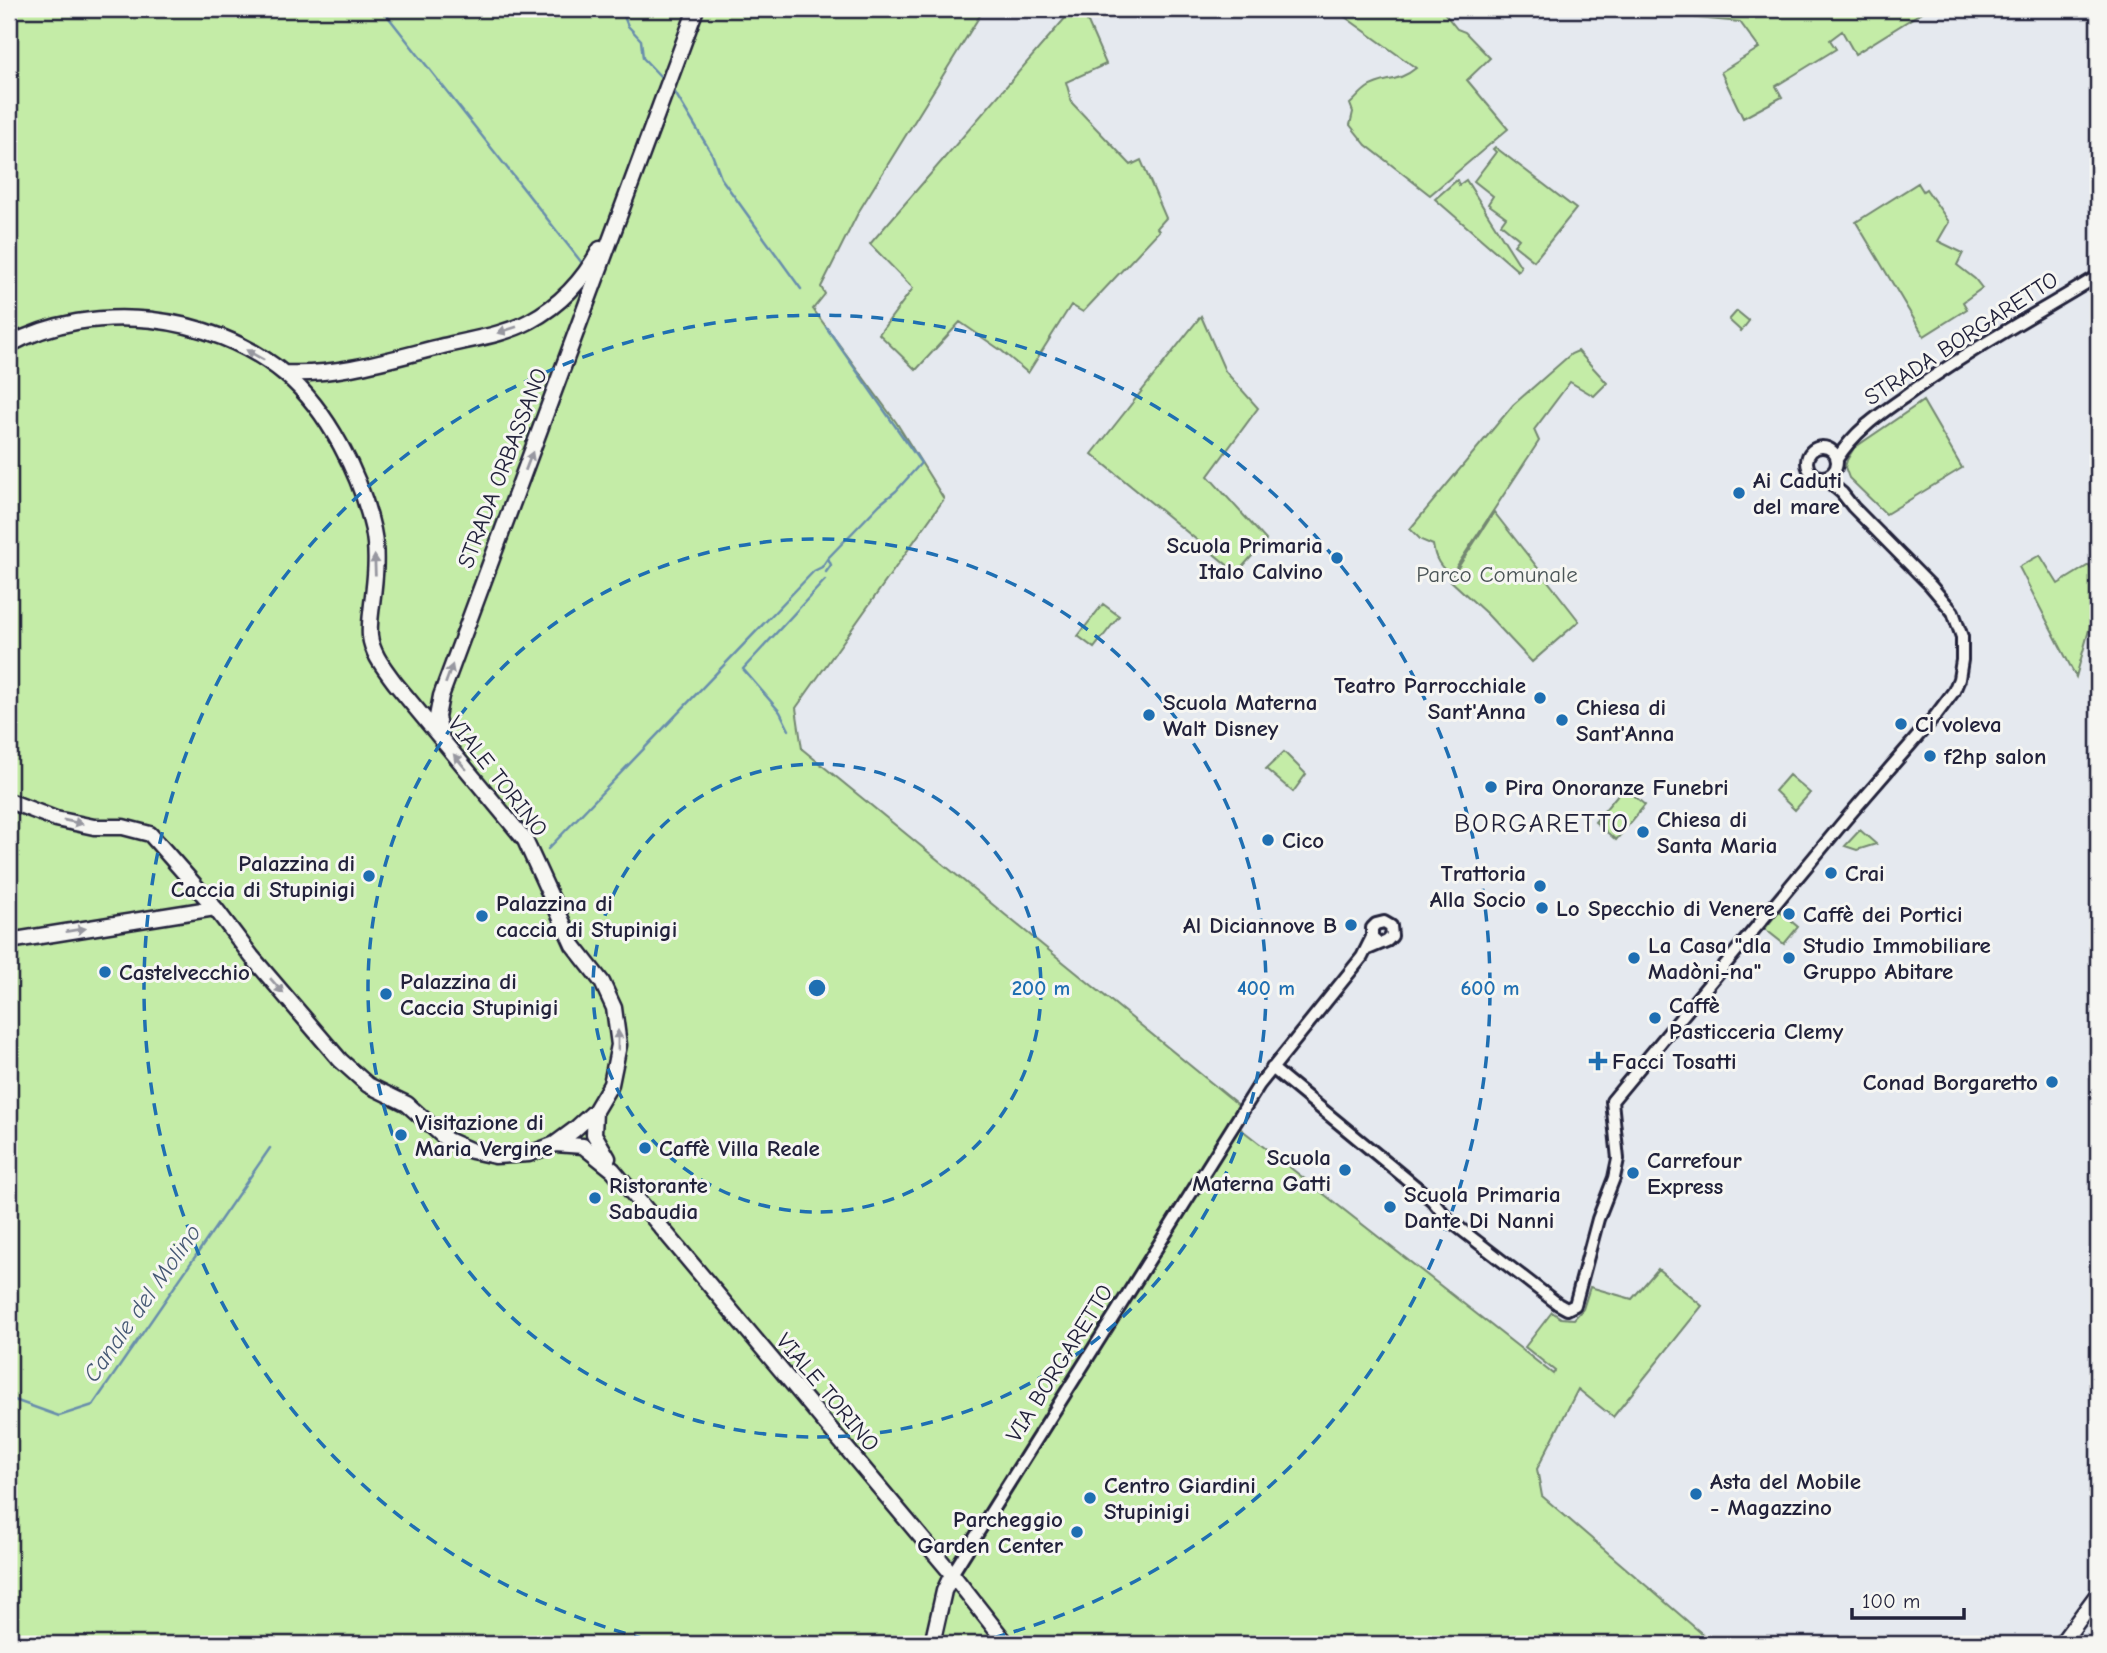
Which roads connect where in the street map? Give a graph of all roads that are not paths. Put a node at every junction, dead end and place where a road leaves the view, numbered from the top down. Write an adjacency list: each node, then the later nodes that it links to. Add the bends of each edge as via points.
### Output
1 (696, 9): 2 (main road, STRADA ORBASSANO)
2 (598, 263): 4 (main road, STRADA ORBASSANO); 5 (main road, STRADA ORBASSANO)
3 (2098, 276): 8 (street, STRADA BORGARETTO, via 1923,382)
4 (586, 307): 5 (main road, via 577,295); 13 (main road, STRADA ORBASSANO, one-way to 4, via 437,717 441,696)
5 (546, 312): 7 (main road, STRADA ORBASSANO, one-way to 7, via 502,332 410,354 315,374)
6 (9, 345): 7 (main road, VIALE TORINO, one-way to 6, via 230,341 163,321 131,317 77,321)
7 (285, 373): 13 (main road, VIALE TORINO, one-way to 7, via 376,656 370,637 376,573 373,532 362,493 325,421)
8 (1850, 439): 9 (street, STRADA BORGARETTO); 10 (street, STRADA BORGARETTO)
9 (1829, 449): 10 (street); 11 (street, via 1818,448 1808,458 1812,472)
10 (1836, 464): 11 (street, via 1831,475); 12 (street)
11 (1823, 477): 12 (street)
12 (1842, 493): 18 (street, via 1953,612 1962,637 1959,679 1936,715 1612,1101 1618,1159 1575,1305 1561,1307 1449,1220 1432,1200)
13 (442, 740): 19 (main road, VIALE TORINO, one-way to 13, via 617,1065 614,1008 602,982 573,945 525,840)
14 (9, 801): 15 (main road, VIALE TORINO, one-way to 15, via 55,819 150,834)
15 (215, 908): 17 (main road, one-way to 15); 20 (main road, VIALE TORINO, one-way to 20, via 340,1060 368,1085 407,1104 447,1140 495,1156 529,1154)
16 (1376, 940): 18 (street, VIA BORGARETTO)
17 (9, 941)
18 (1272, 1068): 22 (street, VIA BORGARETTO)
19 (595, 1111): 20 (main road, VIALE TORINO); 21 (main road, via 594,1134)
20 (555, 1144): 21 (main road, via 583,1146)
21 (613, 1170): 22 (main road, VIALE TORINO)
22 (952, 1574): 24 (main road); 25 (main road, VIALE TORINO)
23 (2098, 1594): 26 (main road)
24 (932, 1644)
25 (1007, 1644)
26 (2061, 1644)

